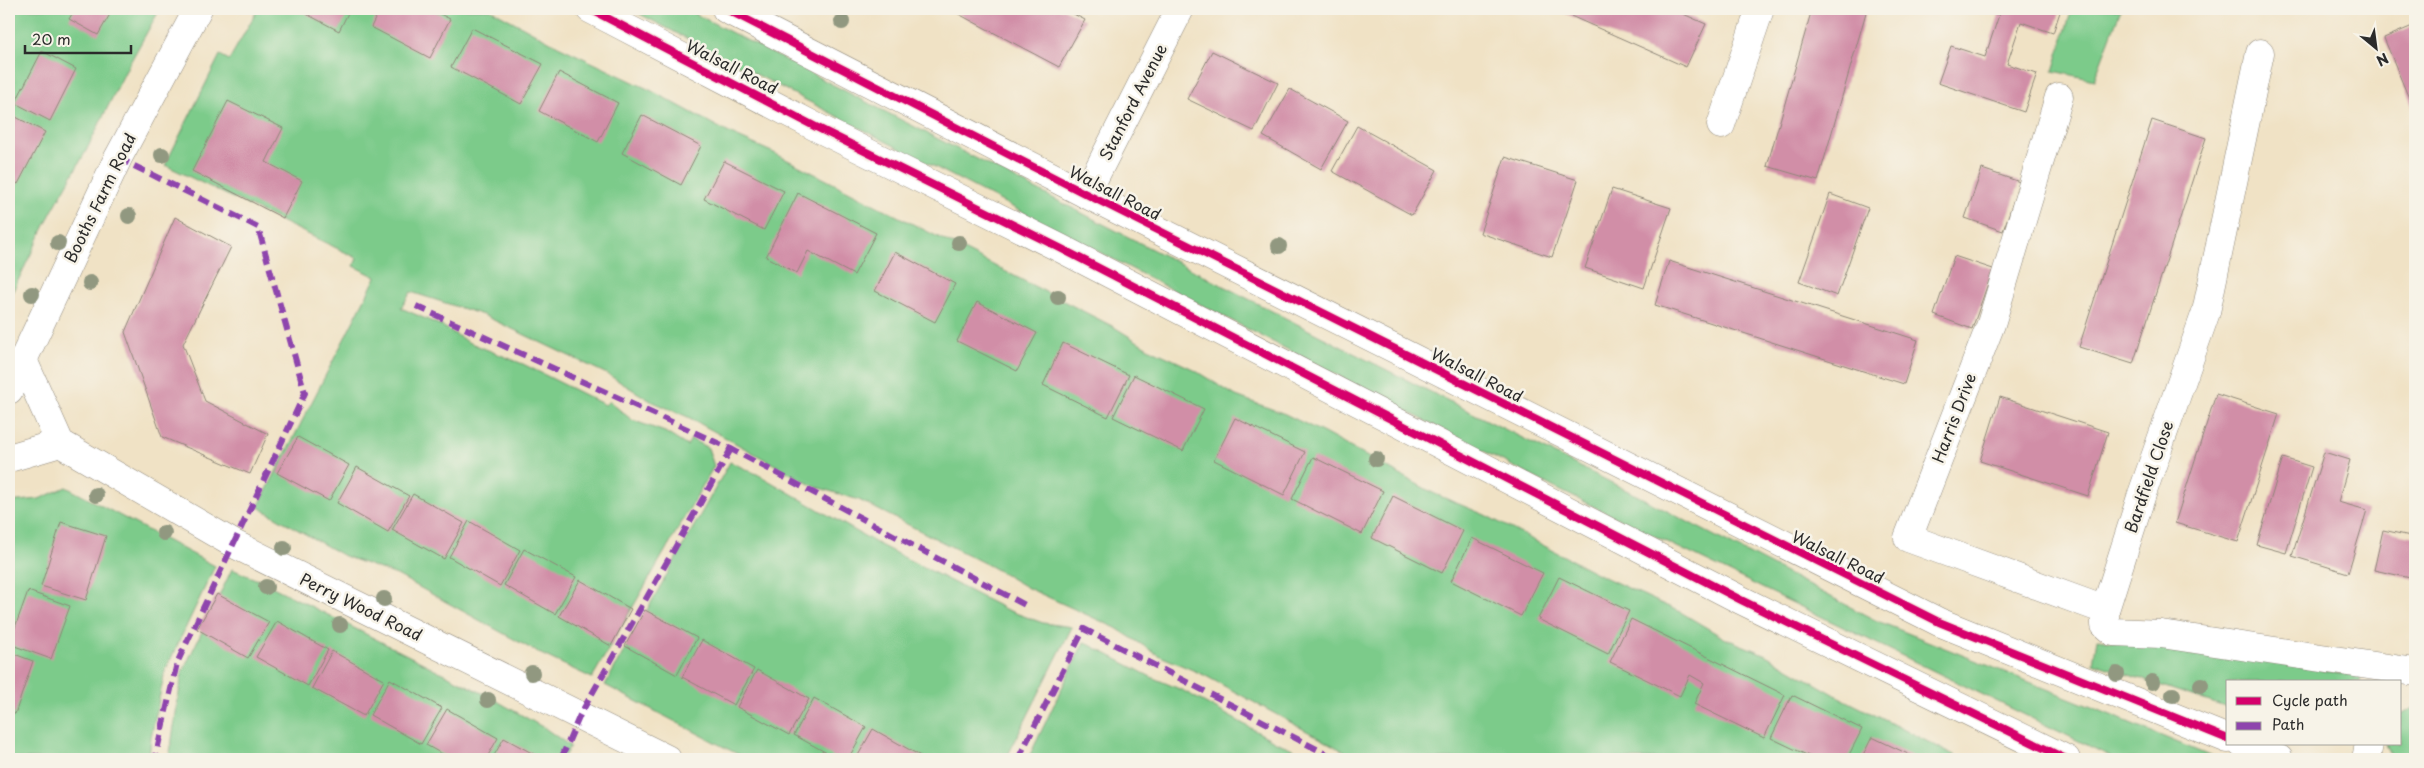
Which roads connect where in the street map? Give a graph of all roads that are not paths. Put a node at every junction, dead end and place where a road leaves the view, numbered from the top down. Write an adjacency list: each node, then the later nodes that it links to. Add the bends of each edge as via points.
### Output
1 (198, 9): 10 (main road, Booths Farm Road, via 118,158)
2 (590, 9): 21 (main road, Walsall Road, via 1733,595)
3 (726, 9): 9 (main road, Walsall Road)
4 (1180, 9): 9 (main road, Stanford Avenue)
5 (1760, 9): 8 (main road)
6 (2260, 53): 14 (main road, Bardfield Close, via 2206,312)
7 (2059, 97): 14 (main road, Harris Drive, via 1991,324 1908,538)
8 (1721, 126)
9 (1086, 194): 17 (main road, Walsall Road, via 1939,622)
10 (16, 361): 11 (main road, Booths Farm Road); 12 (main road)
11 (9, 390)
12 (60, 443): 13 (main road); 20 (main road, Perry Wood Road, via 234,544)
13 (9, 458)
14 (2105, 610): 16 (main road, via 2104,625 2113,632 2161,634)
15 (2415, 672): 16 (main road)
16 (2381, 674)
17 (2226, 738)
18 (2247, 746): 22 (main road)
19 (2368, 746): 23 (main road)
20 (667, 759)
21 (2066, 759)
22 (2279, 759)
23 (2366, 759)

